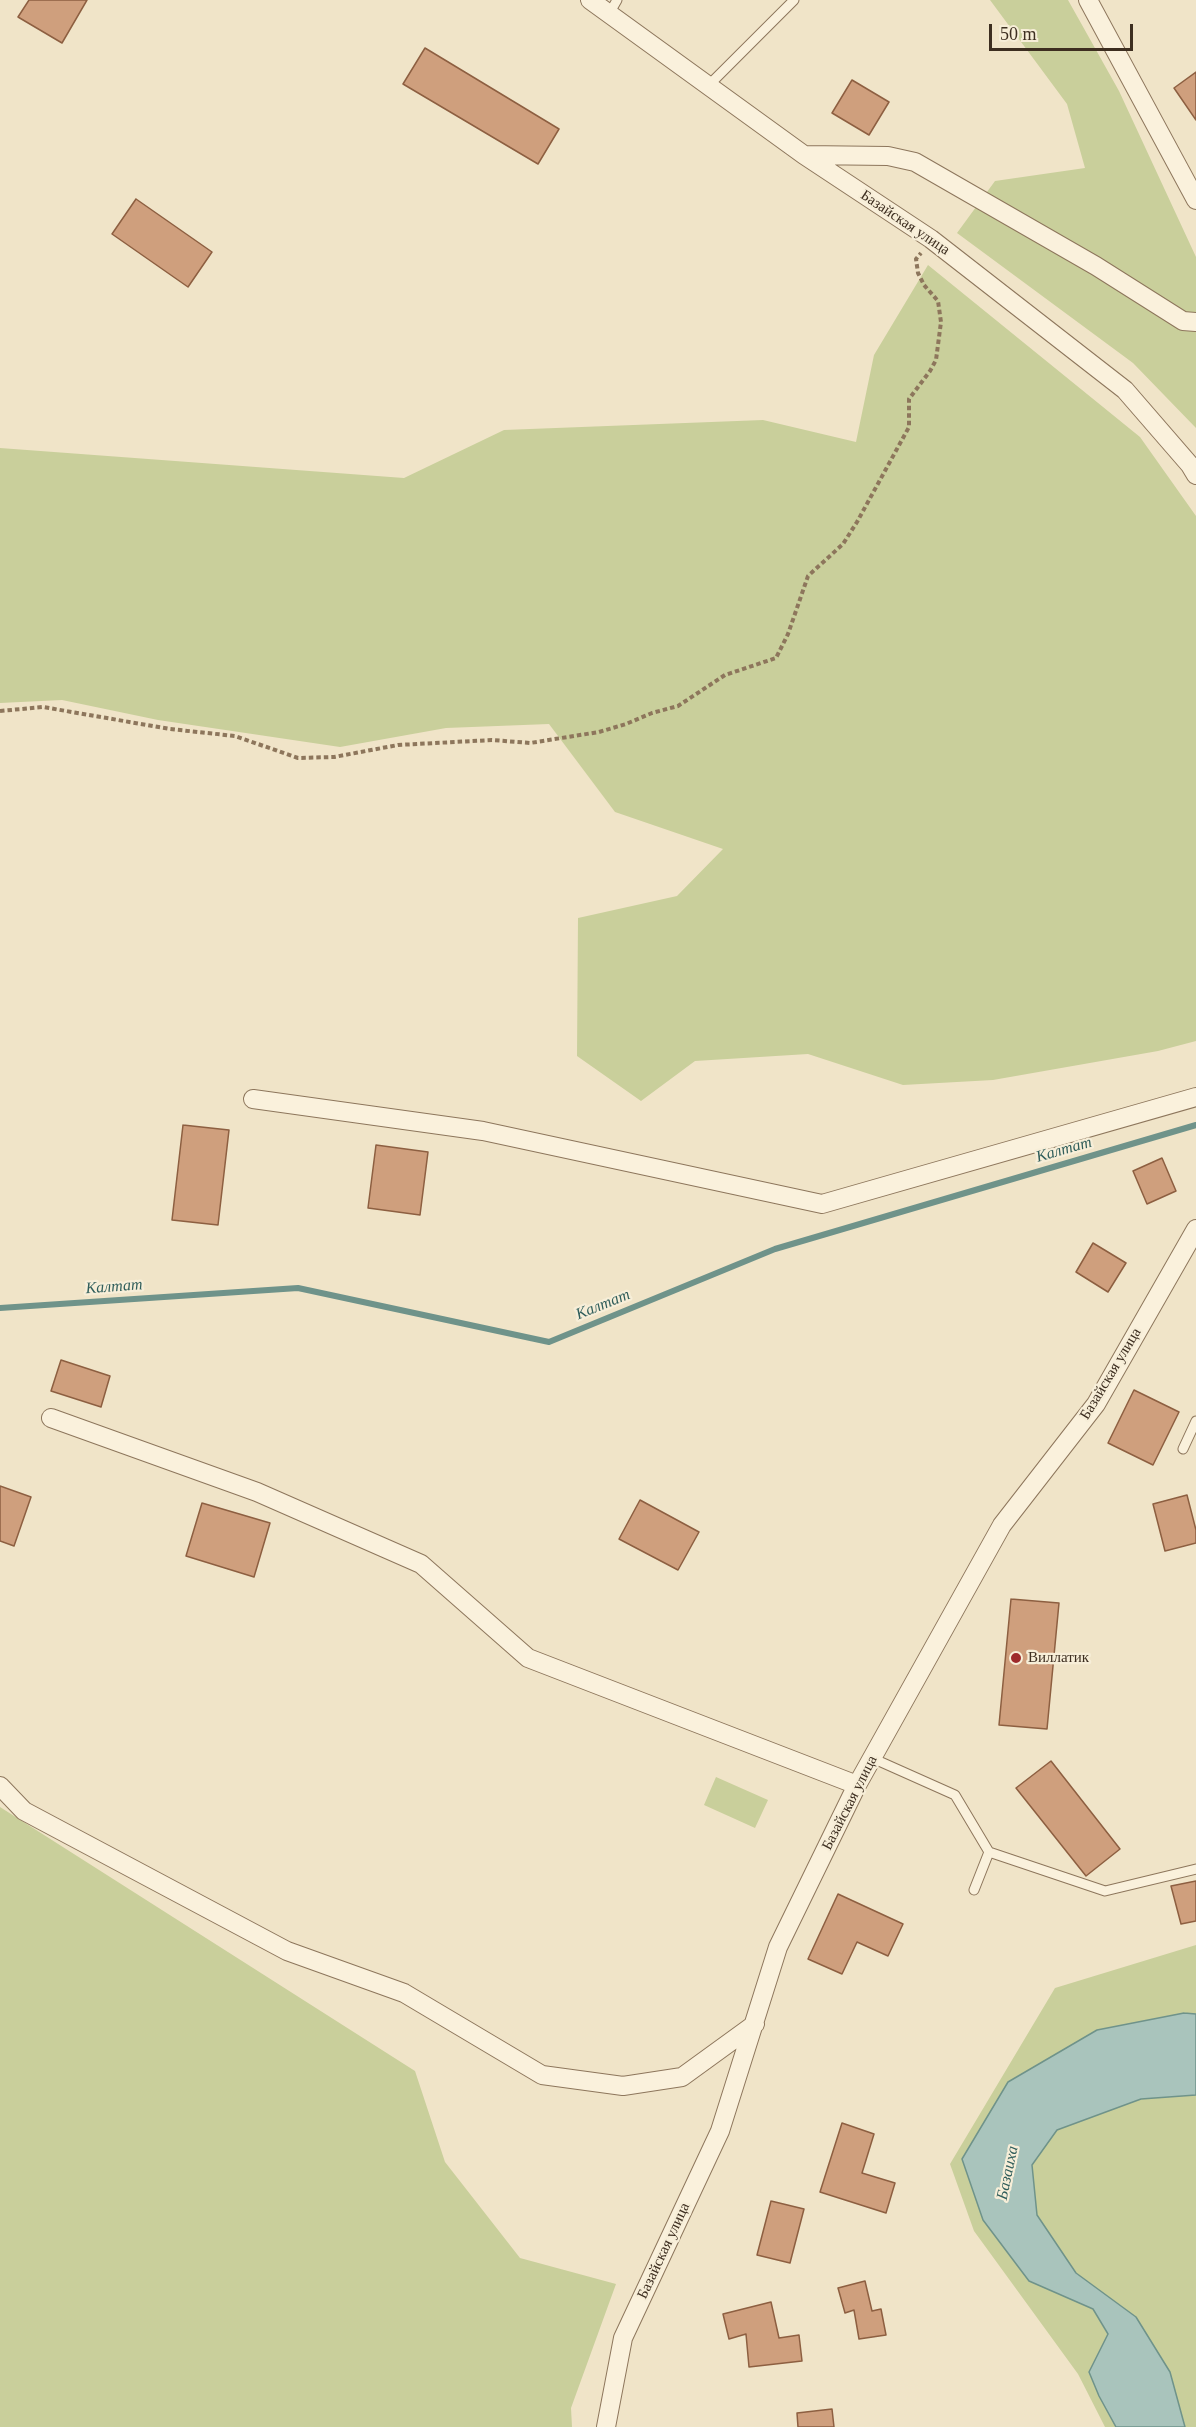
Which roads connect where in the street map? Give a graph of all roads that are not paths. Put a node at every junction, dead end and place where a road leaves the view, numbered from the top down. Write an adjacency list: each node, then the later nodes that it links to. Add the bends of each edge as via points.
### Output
1 (590, 0): 4 (street, Базайская улица)
2 (794, 0): 5 (lane)
3 (1088, 0): 7 (street)
4 (613, 7): 5 (street, Базайская улица)
5 (708, 86): 6 (street, Базайская улица)
6 (804, 155): 8 (street, via 888,156 915,162 1183,321); 9 (street, Базайская улица, via 931,239 1125,390)
7 (1196, 200)
8 (1196, 322)
9 (1196, 475)
10 (1196, 1097): 11 (street, via 822,1204 483,1131)
11 (253, 1099)
12 (1196, 1229): 16 (street, Базайская улица, via 1096,1404 1002,1525)
13 (51, 1418): 17 (street, via 257,1492 421,1564 528,1658)
14 (1196, 1421): 15 (lane)
15 (1183, 1449)
16 (872, 1758): 17 (street, Базайская улица); 19 (lane, via 956,1795)
17 (858, 1785): 22 (street, Базайская улица, via 778,1947)
18 (0, 1786): 22 (street, via 24,1811 45,1823 287,1951 404,1994 542,2075 623,2086 682,2077)
19 (989, 1852): 20 (lane, via 1105,1891); 21 (lane)
20 (1196, 1869)
21 (974, 1890)
22 (755, 2024): 23 (street, Базайская улица, via 720,2131 623,2338)
23 (606, 2427)

